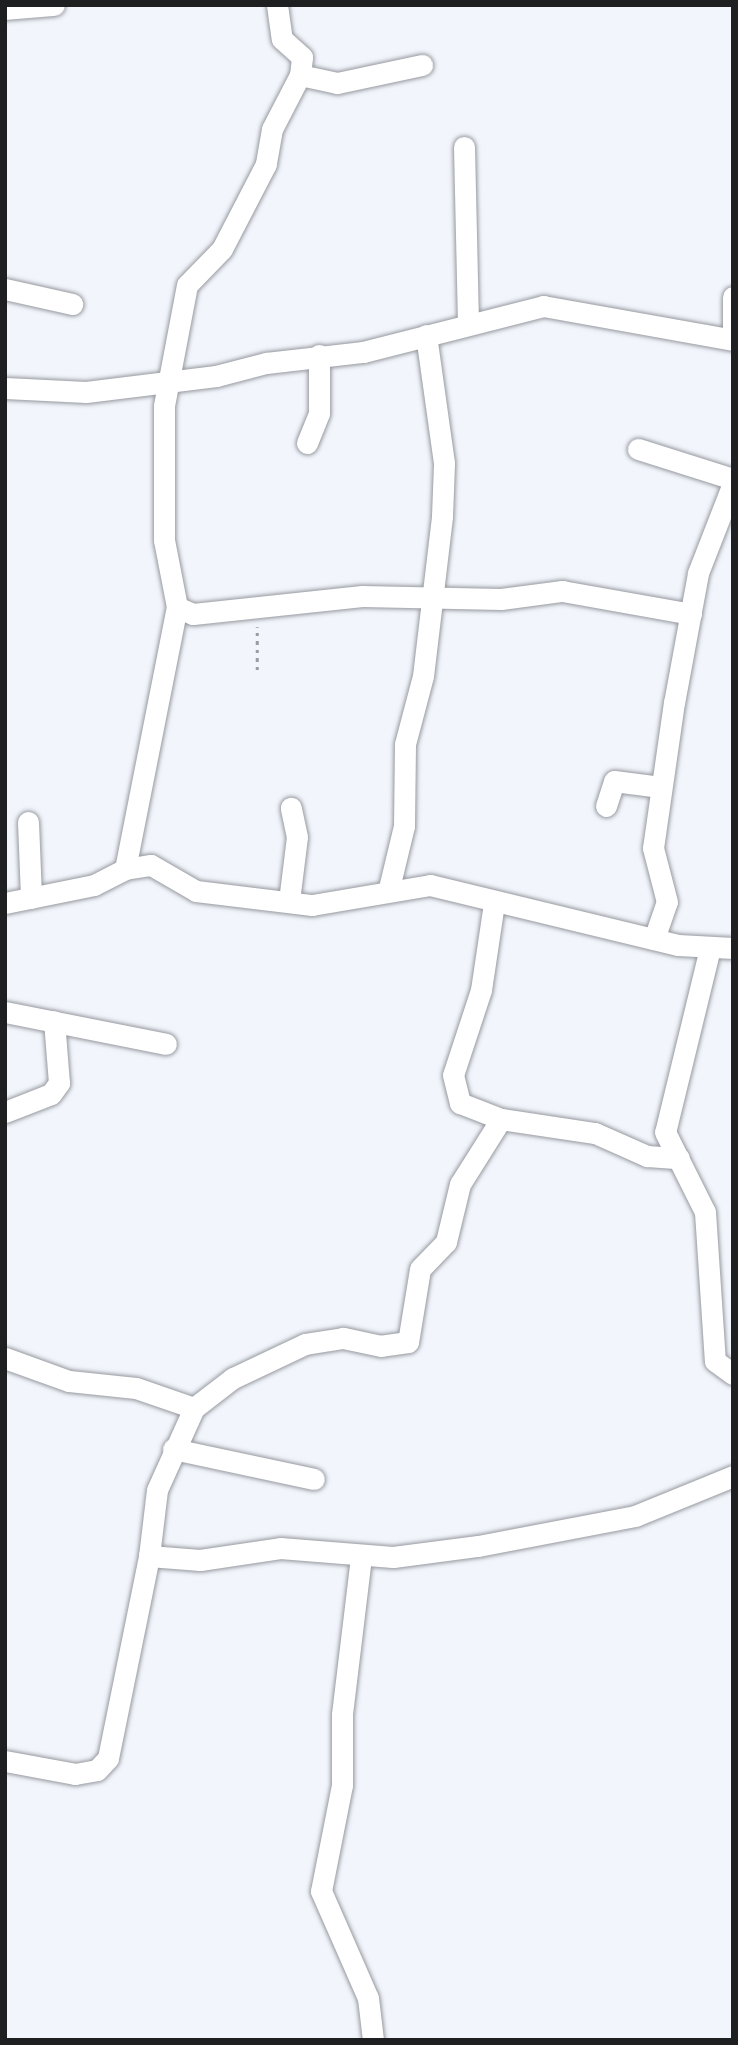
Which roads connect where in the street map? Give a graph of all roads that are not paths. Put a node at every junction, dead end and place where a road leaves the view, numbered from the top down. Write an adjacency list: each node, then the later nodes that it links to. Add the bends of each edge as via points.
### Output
1 (54, 5): 3 (street)
2 (277, 5): 5 (street, via 282,38 302,57)
3 (5, 9)
4 (422, 65): 5 (street, via 337,83)
5 (300, 75): 15 (street, via 272,129 266,164 222,249 187,285)
6 (464, 148): 10 (street)
7 (5, 289): 9 (street)
8 (733, 297): 11 (street)
9 (72, 304)
10 (468, 324): 12 (street); 13 (street, via 543,306)
11 (733, 330)
12 (426, 335): 14 (street, via 363,352); 20 (street, via 444,463)
13 (733, 340)
14 (319, 355): 15 (street); 17 (street, via 319,413)
15 (169, 381): 16 (street, via 86,393); 21 (street, via 164,540)
16 (5, 388)
17 (306, 443)
18 (638, 449): 19 (street)
19 (733, 481): 22 (street, via 698,573)
20 (433, 600): 21 (street, via 362,596 193,614); 22 (street, via 562,591); 28 (street, via 423,676 407,730 404,826)
21 (177, 607): 27 (street)
22 (691, 614): 23 (street)
23 (661, 787): 24 (street, via 614,781); 33 (street, via 653,848 667,902)
24 (606, 806)
25 (291, 808): 30 (street, via 297,838)
26 (28, 822): 29 (street)
27 (125, 869): 29 (street, via 94,885); 30 (street, via 151,865 196,891)
28 (388, 888): 30 (street, via 329,905); 31 (street, via 430,885)
29 (31, 898): 32 (street)
30 (289, 901)
31 (494, 902): 33 (street); 40 (street, via 481,990 453,1075 460,1103)
32 (5, 903)
33 (654, 939): 34 (street)
34 (710, 948): 35 (street); 41 (street, via 664,1121)
35 (733, 948)
36 (5, 1012): 37 (street)
37 (54, 1021): 38 (street); 39 (street, via 59,1083 51,1094)
38 (166, 1044)
39 (5, 1112)
40 (501, 1119): 41 (street, via 594,1133 647,1156); 44 (street, via 460,1184 446,1242 421,1269 408,1342 381,1346 343,1338 305,1344 233,1378)
41 (679, 1158): 43 (street, via 700,1196 710,1235 715,1361)
42 (6, 1361): 44 (street, via 69,1381 136,1388)
43 (733, 1374)
44 (194, 1408): 45 (street)
45 (173, 1449): 47 (street); 48 (street, via 152,1509)
46 (733, 1476): 49 (street, via 635,1516 584,1529)
47 (314, 1479)
48 (149, 1556): 49 (street, via 200,1560 280,1548); 50 (street, via 108,1759 97,1770 75,1774)
49 (361, 1557): 51 (street, via 342,1715 342,1785 321,1891 368,1998)
50 (5, 1761)
51 (373, 2040)

